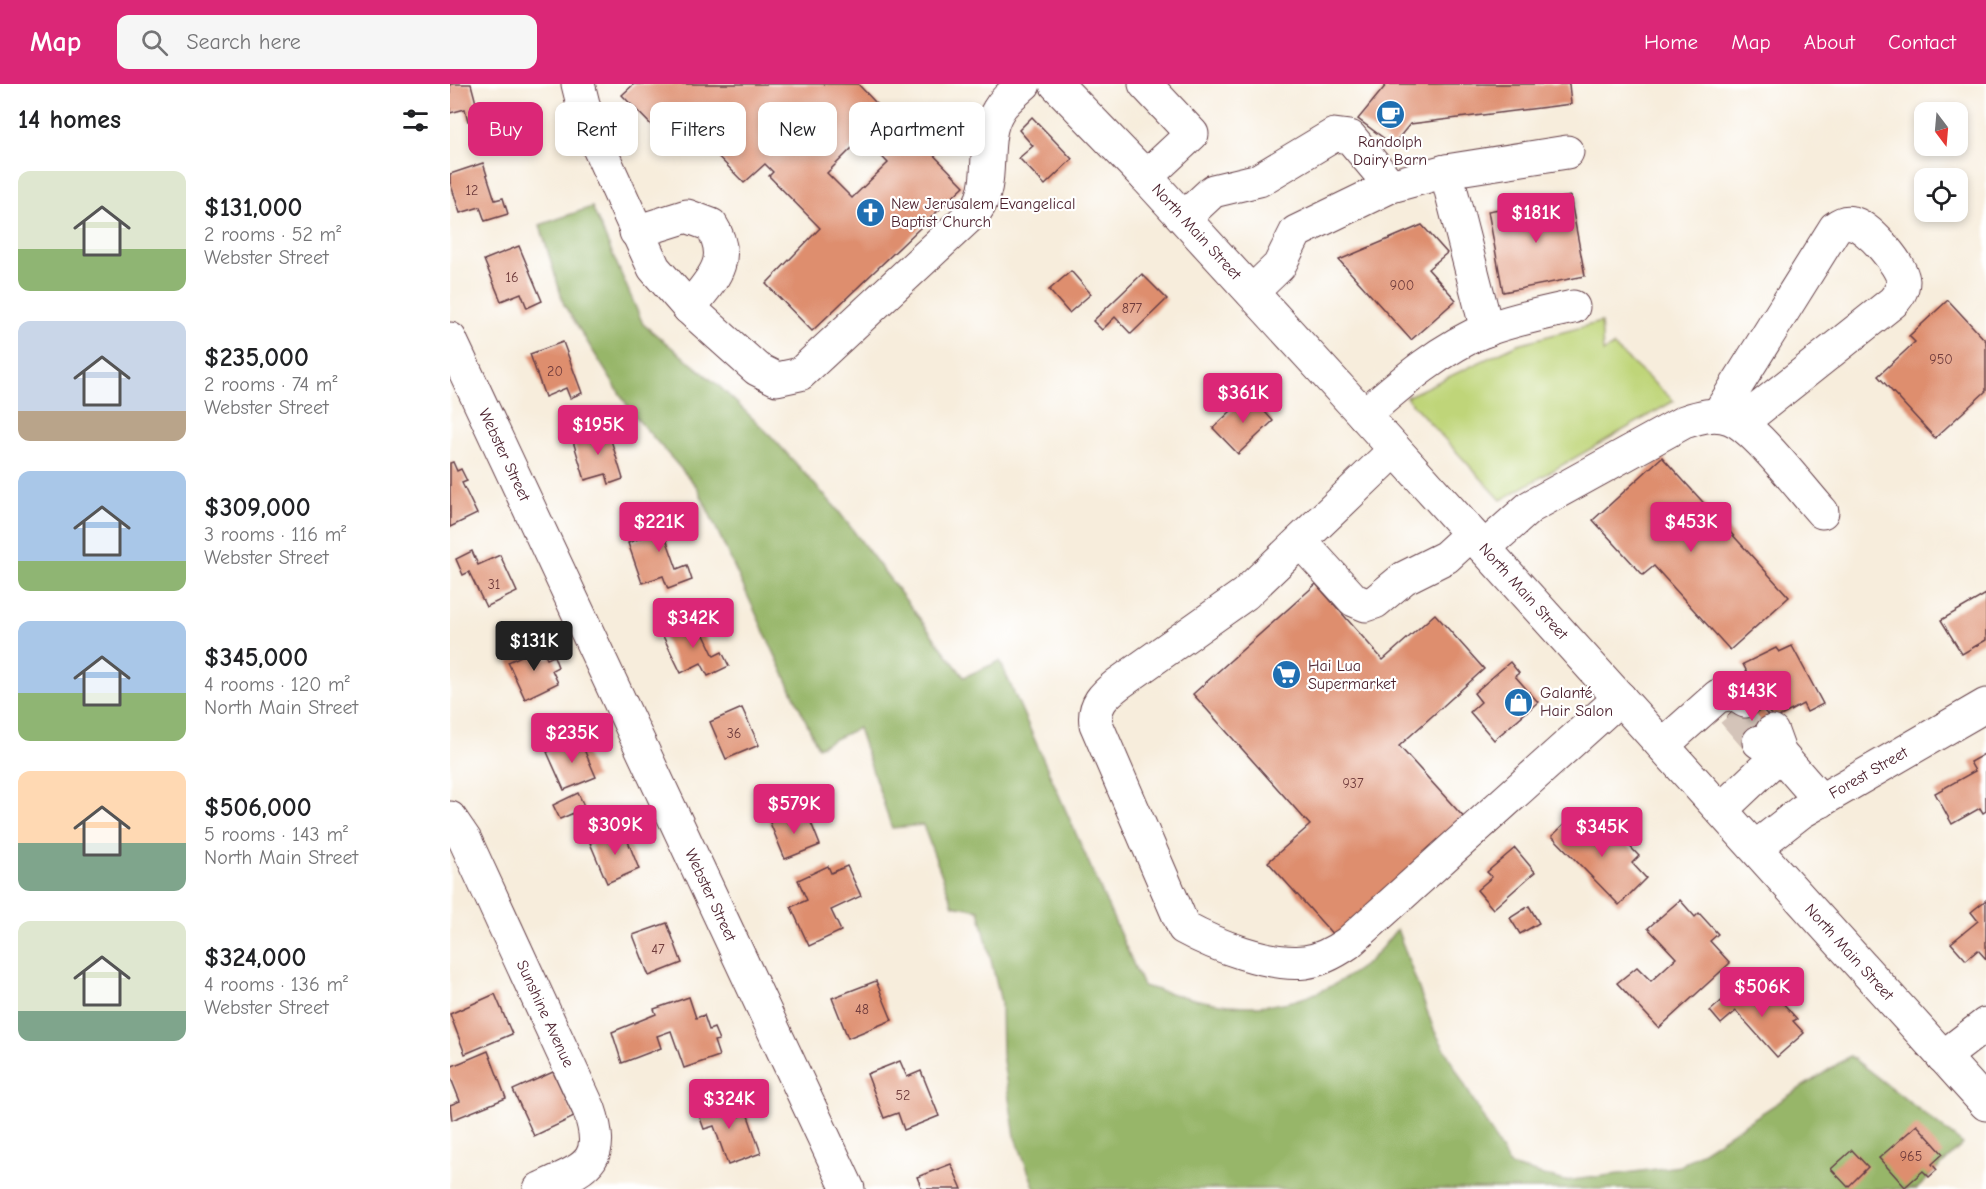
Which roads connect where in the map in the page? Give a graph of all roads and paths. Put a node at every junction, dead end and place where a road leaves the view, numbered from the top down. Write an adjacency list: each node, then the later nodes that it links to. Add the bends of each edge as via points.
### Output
1 (578, 84): 10 (street, via 588,124)
2 (1024, 84): 13 (street, via 994,118 984,192 976,210 800,374 786,379 768,376)
3 (1056, 84): 7 (street, North Main Street)
4 (1145, 84): 7 (street, via 1192,134)
5 (1567, 152): 6 (street)
6 (1446, 171): 8 (street); 14 (street)
7 (1146, 177): 9 (street, North Main Street)
8 (1391, 186): 9 (street, via 1350,137 1334,135 1259,180 1213,191); 11 (street, via 1296,232 1279,266)
9 (1184, 218): 11 (street, North Main Street)
10 (636, 232): 13 (street, via 658,273); 13 (street, via 687,216 711,225 719,242 720,262)
11 (1251, 292): 16 (street, North Main Street)
12 (1573, 307): 14 (street)
13 (689, 308)
14 (1487, 330): 16 (street, via 1424,365)
15 (450, 339): 34 (street, Webster Street)
16 (1364, 415): 18 (street, North Main Street)
17 (1729, 419): 17 (street, via 1893,302 1901,292 1903,282 1895,261 1855,224 1835,228); 19 (street); 20 (street, via 1700,416 1684,422 1530,507)
18 (1395, 450): 20 (street, North Main Street); 21 (street)
19 (1822, 512)
20 (1478, 541): 21 (street, via 1404,578 1366,605 1354,600); 22 (street, North Main Street)
21 (1301, 542): 22 (street, via 1245,594 1106,694 1096,709 1096,724 1180,922 1192,932 1273,961 1305,962 1335,952)
22 (1620, 698): 25 (street, North Main Street)
23 (1732, 703): 25 (street)
24 (1986, 705): 26 (street, Forest Street)
25 (1663, 745): 27 (street, North Main Street)
26 (1821, 801): 27 (street, via 1770,742); 29 (street, Forest Street)
27 (1722, 809): 29 (street, North Main Street)
28 (450, 818): 33 (street, Sunshine Avenue, via 470,850 596,1132 595,1151 585,1166)
29 (1756, 847): 31 (street, North Main Street)
30 (1986, 1024): 31 (street)
31 (1943, 1057): 32 (street, North Main Street)
32 (1986, 1104)
33 (540, 1189)
34 (848, 1189)

